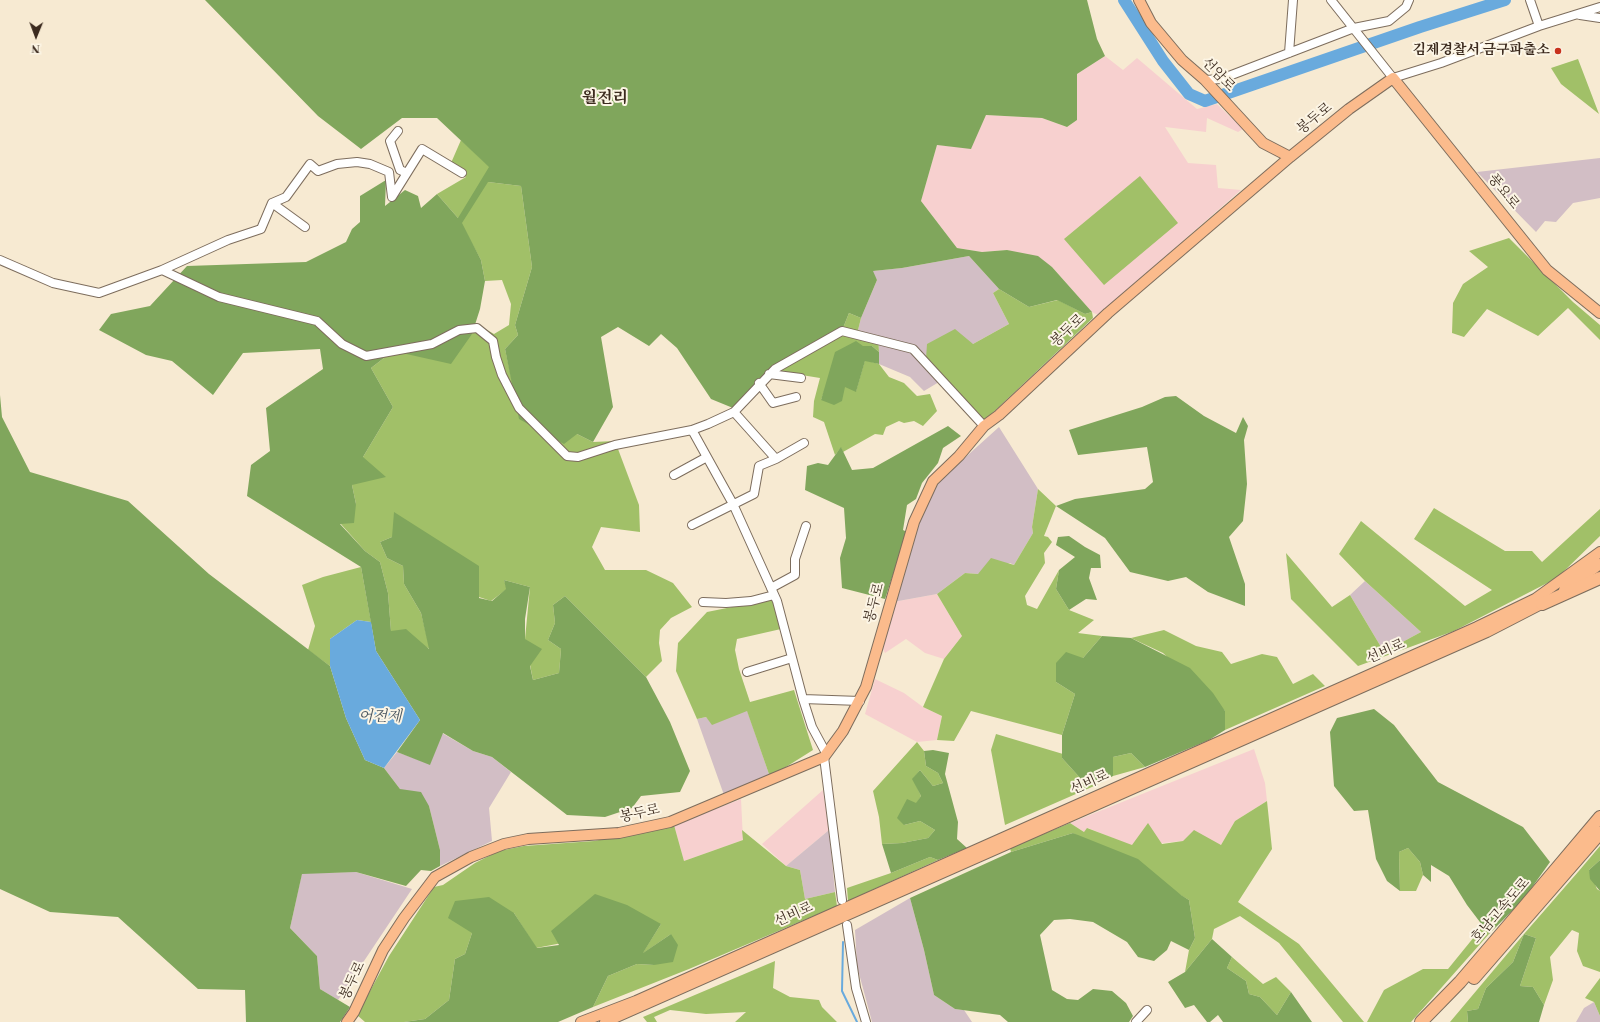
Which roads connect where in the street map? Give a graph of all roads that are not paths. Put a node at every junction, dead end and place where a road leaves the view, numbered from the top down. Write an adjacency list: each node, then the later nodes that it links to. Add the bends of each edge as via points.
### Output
1 (1139, 0): 13 (main road, 선암로, via 1151,23 1182,60)
2 (1293, 0): 11 (street)
3 (1330, 0): 10 (street)
4 (1409, 0): 10 (street, via 1389,21)
5 (1530, 0): 9 (street)
6 (1600, 7): 7 (street)
7 (1579, 15): 8 (street); 9 (street)
8 (1600, 18)
9 (1539, 26): 12 (street)
10 (1354, 30): 11 (street); 12 (street)
11 (1289, 53): 13 (street)
12 (1393, 78): 15 (main road, 봉두로, via 1349,109); 22 (main road, 풍요로, via 1547,270)
13 (1207, 82): 15 (main road, 선암로, via 1263,143)
14 (398, 131): 17 (street, via 390,141 400,170)
15 (1290, 157): 28 (main road, 봉두로, via 1108,313)
16 (462, 173): 17 (street, via 422,149)
17 (407, 174): 18 (street, via 392,197 389,172 370,164 337,164 318,171 310,164 286,197)
18 (272, 203): 19 (street); 21 (street, via 261,229 228,240)
19 (305, 227)
20 (0, 260): 21 (street, via 52,283 99,293)
21 (162, 270): 29 (street, via 218,297 316,321 342,344 366,356 432,344 459,330 477,328 493,341 502,375 519,408 568,456 578,457 615,445)
22 (1600, 313)
23 (769, 374): 24 (street); 25 (street); 28 (street, via 842,331 860,335 912,349)
24 (801, 378)
25 (759, 383): 26 (street, via 773,402); 27 (street)
26 (796, 397)
27 (734, 412): 29 (street); 32 (street)
28 (984, 426): 46 (main road, 봉두로, via 959,456 933,481 919,511 896,578)
29 (692, 430): 31 (street)
30 (804, 444): 32 (street)
31 (707, 457): 33 (street); 34 (street)
32 (776, 459): 34 (street, via 759,466 754,494)
33 (674, 475)
34 (733, 504): 35 (street); 40 (street)
35 (692, 525)
36 (806, 526): 40 (street, via 795,559 796,575)
37 (1600, 552): 54 (main road, 선비로, via 1535,599 1477,628 636,1000)
38 (1600, 564): 42 (main road, 선비로)
39 (1600, 578): 42 (highway)
40 (773, 591): 41 (street, via 751,600); 43 (street)
41 (704, 602)
42 (1542, 604): 55 (main road, 선비로, via 1487,632)
43 (792, 658): 44 (street); 45 (street)
44 (747, 672)
45 (803, 699): 46 (street); 47 (street)
46 (860, 701): 47 (main road, 봉두로, via 843,731)
47 (825, 755): 50 (street); 53 (main road, 봉두로, via 670,822 619,833 528,839 504,844 471,857 435,877 383,950)
48 (1600, 817): 58 (highway, 호남고속도로, via 1526,906)
49 (1600, 833): 59 (highway, 호남고속도로, via 1521,926)
50 (842, 900)
51 (847, 925): 56 (street, via 856,988)
52 (1146, 1010): 57 (street)
53 (347, 1022)
54 (581, 1022)
55 (605, 1022)
56 (866, 1022)
57 (1136, 1022)
58 (1422, 1022)
59 (1432, 1022)

